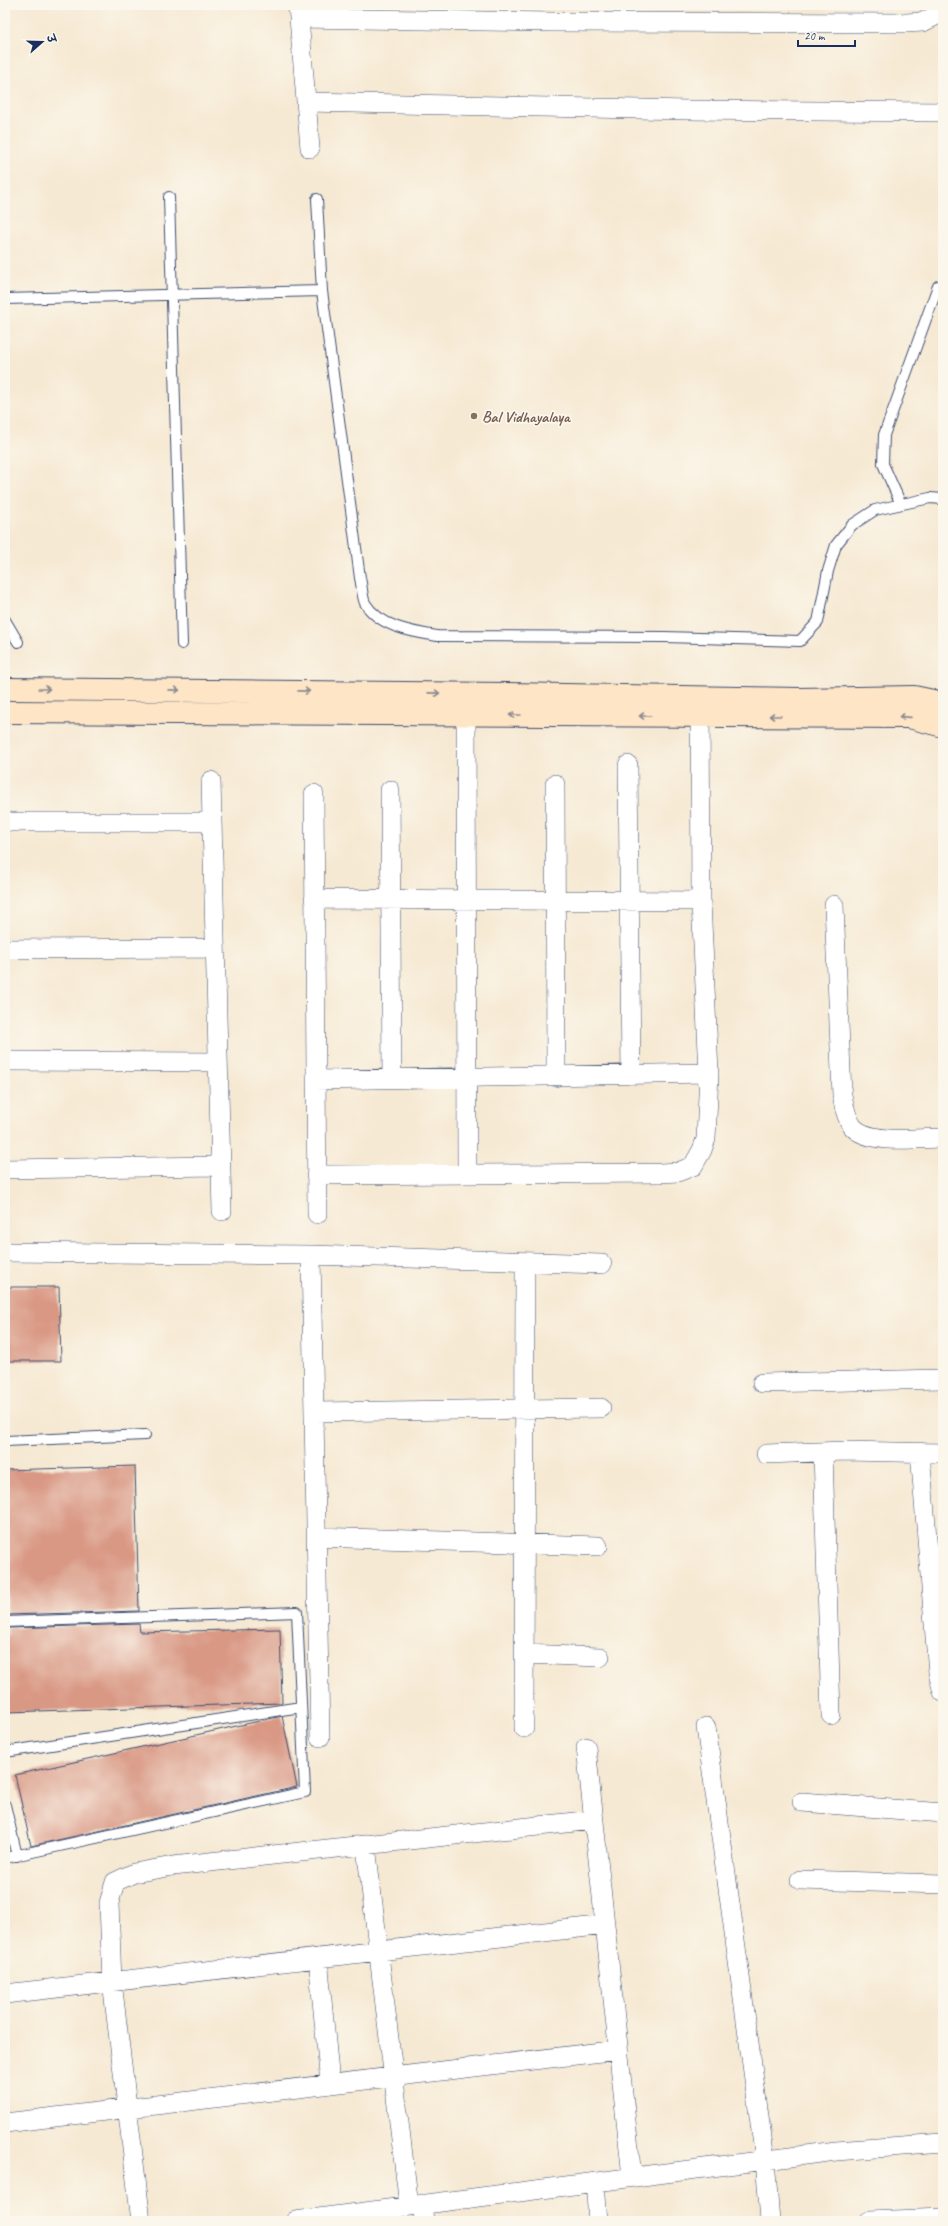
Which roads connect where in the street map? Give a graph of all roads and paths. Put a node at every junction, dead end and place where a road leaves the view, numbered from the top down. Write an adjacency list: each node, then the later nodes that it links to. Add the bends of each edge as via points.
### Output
1 (940, 5): 2 (street, via 936,15 924,22 906,23 559,22)
2 (299, 12): 3 (street)
3 (306, 102): 4 (street, via 688,110); 5 (street)
4 (943, 112)
5 (310, 148)
6 (169, 197): 10 (lane)
7 (317, 199): 9 (lane)
8 (938, 286): 13 (lane, via 884,435 883,464)
9 (322, 290): 10 (lane); 13 (lane, via 365,603 379,618 406,631 437,636 665,637 800,642 818,622 836,545 852,525 875,510)
10 (172, 294): 11 (lane); 16 (lane)
11 (5, 299)
12 (943, 499): 13 (lane, via 930,498)
13 (901, 504)
14 (5, 620): 15 (lane)
15 (18, 642)
16 (182, 644)
17 (5, 689): 18 (street, one-way to 18)
18 (466, 693): 20 (street); 22 (street)
19 (943, 703): 20 (street, via 914,697 799,699)
20 (700, 707): 22 (street, one-way to 22); 23 (street, one-way to 20, via 909,717); 36 (street)
21 (5, 712): 22 (street)
22 (466, 715): 33 (street)
23 (943, 726)
24 (628, 765): 35 (street)
25 (211, 781): 30 (street)
26 (555, 784): 34 (street)
27 (390, 790): 32 (street)
28 (314, 794): 31 (street)
29 (5, 822): 30 (street)
30 (212, 822): 38 (street)
31 (314, 899): 32 (street); 47 (street)
32 (390, 899): 33 (street); 46 (street)
33 (466, 900): 34 (street); 45 (street)
34 (555, 900): 35 (street); 44 (street)
35 (630, 900): 36 (street); 43 (street)
36 (701, 901): 42 (street)
37 (834, 905): 48 (street, via 842,1095 845,1112 854,1127 868,1136 883,1140)
38 (215, 948): 39 (street); 41 (street)
39 (5, 949)
40 (5, 1061): 41 (street)
41 (218, 1062): 49 (street)
42 (709, 1074): 43 (street); 51 (street, via 706,1138 693,1166 678,1172 661,1173)
43 (631, 1075): 44 (street)
44 (556, 1076): 45 (street)
45 (467, 1078): 46 (street); 51 (street)
46 (392, 1079): 47 (street)
47 (316, 1080): 52 (street)
48 (943, 1138)
49 (220, 1166): 50 (street); 53 (street)
50 (5, 1169)
51 (467, 1173): 52 (street)
52 (316, 1175): 54 (street)
53 (222, 1211)
54 (317, 1214)
55 (5, 1252): 56 (street)
56 (311, 1255): 57 (street); 63 (street)
57 (525, 1262): 58 (street); 62 (street)
58 (602, 1264)
59 (943, 1379): 60 (street)
60 (762, 1383)
61 (602, 1408): 62 (street)
62 (525, 1409): 63 (street); 71 (street)
63 (314, 1412): 70 (street)
64 (145, 1435): 65 (lane)
65 (5, 1441)
66 (823, 1452): 67 (street); 69 (street); 78 (street)
67 (920, 1452): 68 (street); 76 (street, via 938,1673)
68 (943, 1453)
69 (766, 1454)
70 (316, 1537): 71 (street); 81 (street)
71 (524, 1542): 72 (street); 74 (street)
72 (598, 1546)
73 (5, 1622): 77 (lane, via 297,1612)
74 (524, 1654): 75 (street); 79 (street)
75 (600, 1658)
76 (943, 1692)
77 (301, 1707): 83 (lane); 89 (lane, via 304,1792)
78 (831, 1715)
79 (524, 1728)
80 (706, 1728): 104 (street)
81 (320, 1737)
82 (586, 1747): 87 (street)
83 (5, 1752)
84 (802, 1802): 86 (street)
85 (5, 1805): 89 (lane)
86 (943, 1813)
87 (593, 1820): 88 (street); 93 (street)
88 (366, 1846): 94 (street); 96 (street, via 173,1866 134,1873 115,1882 109,1902)
89 (17, 1856): 90 (lane)
90 (5, 1858)
91 (800, 1880): 92 (street)
92 (943, 1884)
93 (605, 1925): 94 (street); 98 (street)
94 (378, 1951): 95 (street); 99 (street)
95 (318, 1958): 96 (street); 100 (street)
96 (112, 1982): 97 (street); 101 (street)
97 (5, 1994)
98 (618, 2050): 99 (street); 105 (street)
99 (393, 2077): 100 (street); 107 (street)
100 (330, 2084): 101 (street)
101 (127, 2109): 102 (street); 109 (street)
102 (5, 2123)
103 (943, 2143): 104 (street, via 836,2151)
104 (765, 2160): 105 (street); 112 (street)
105 (632, 2177): 106 (street)
106 (594, 2182): 107 (street); 111 (street)
107 (418, 2210): 110 (street)
108 (943, 2218): 113 (street)
109 (141, 2221)
110 (295, 2221)
111 (598, 2221)
112 (770, 2221)
113 (870, 2221)

